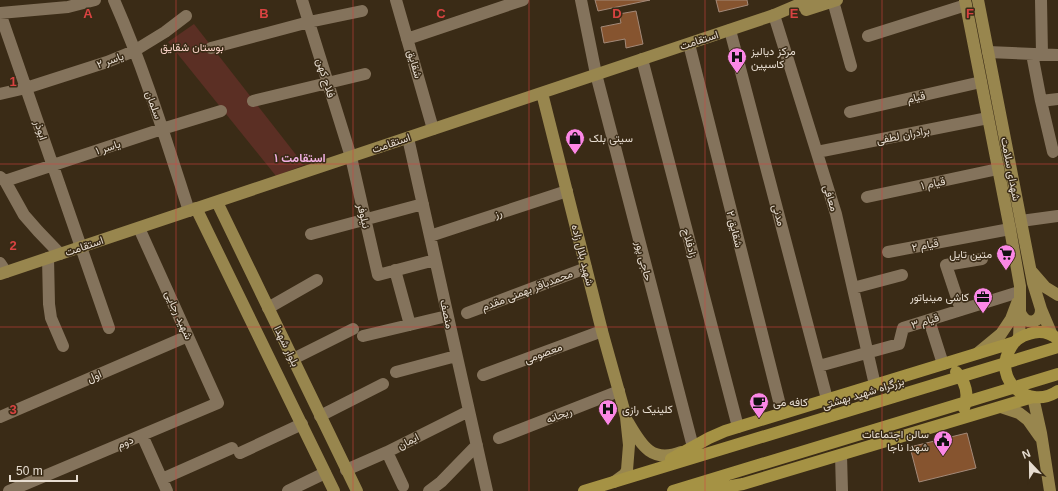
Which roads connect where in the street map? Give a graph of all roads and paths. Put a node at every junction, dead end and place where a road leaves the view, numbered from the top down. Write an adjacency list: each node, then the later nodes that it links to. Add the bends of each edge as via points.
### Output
1 (94, 0): 13 (street, via 68,7)
2 (114, 0): 22 (street, سلمان)
3 (302, 0): 16 (street, فلاح کهن)
4 (396, 0): 19 (street, شقایق)
5 (523, 0): 19 (street)
6 (581, 0): 29 (street, حاجی پور)
7 (814, 0): 14 (main road, استقامت)
8 (978, 0): 23 (main road, شهدای سلامت)
9 (1041, 0): 24 (street)
10 (835, 1): 14 (main road, استقامت, via 802,11); 27 (street)
11 (966, 3): 18 (street); 30 (main road, شهدای سلامت)
12 (362, 11): 16 (street)
13 (0, 13): 32 (street, ابوذر)
14 (778, 14): 17 (main road, استقامت); 44 (street, معافی)
15 (186, 16): 22 (street, یاسر ۲)
16 (309, 22): 21 (street); 31 (street, فلاح کهن)
17 (730, 30): 20 (main road, استقامت); 99 (street, مدنی)
18 (868, 36)
19 (407, 39): 42 (street, شقایق)
20 (689, 44): 26 (main road, استقامت); 112 (street, شقایق ۲)
21 (211, 48)
22 (134, 51): 32 (street, یاسر ۲); 41 (street, سلمان)
23 (988, 52): 24 (street); 57 (main road, شهدای سلامت)
24 (1037, 54): 25 (street); 37 (street)
25 (1058, 55)
26 (642, 59): 29 (main road, استقامت); 118 (street, زادفلاح)
27 (852, 66)
28 (365, 74): 31 (street)
29 (596, 74): 33 (main road, استقامت); 123 (street, حاجی پور)
30 (981, 82): 39 (street, قیام); 40 (main road, شهدای سلامت)
31 (328, 84): 36 (street); 46 (street, فلاح کهن)
32 (26, 88): 34 (street, یاسر ۲); 47 (street, ابوذر)
33 (542, 92): 42 (main road, استقامت); 50 (main road, شهید بلال زاده)
34 (0, 94)
35 (1058, 99): 37 (street)
36 (253, 101)
37 (1041, 102): 45 (street)
38 (221, 111): 41 (street, یاسر ۱)
39 (850, 112)
40 (988, 118): 44 (street, برادران لطفی); 48 (main road, شهدای سلامت)
41 (162, 128): 47 (street, یاسر ۱); 54 (street, سلمان)
42 (433, 129): 43 (main road, استقامت)
43 (408, 138): 46 (main road, استقامت); 53 (street, منصف)
44 (817, 152): 74 (street, معافی, via 836,214)
45 (1053, 152)
46 (351, 157): 52 (main road, استقامت); 56 (street, نیلوفر)
47 (53, 165): 49 (street, یاسر ۱); 62 (street, ابوذر)
48 (998, 169): 51 (street, قیام ۱); 59 (main road, شهدای سلامت)
49 (2, 179): 64 (street, via 24,215)
50 (567, 191): 61 (street, رز); 68 (main road, شهید بلال زاده)
51 (867, 198)
52 (217, 202): 54 (main road, استقامت); 77 (main road, بلوار شهدا)
53 (423, 204): 56 (street); 61 (street, منصف)
54 (193, 210): 58 (main road, استقامت); 117 (main road, بلوار شهدا)
55 (1058, 216): 57 (street)
56 (365, 219): 60 (street); 70 (street, نیلوفر, via 378,275)
57 (1021, 221): 71 (main road, شهدای سلامت)
58 (139, 228): 62 (main road, استقامت); 89 (street, شهید رجایی)
59 (1010, 229): 63 (street, قیام ۲); 75 (main road, شهدای سلامت)
60 (312, 234)
61 (430, 236): 67 (street, منصف)
62 (81, 247): 64 (main road, استقامت); 85 (street, ابوذر)
63 (888, 252)
64 (60, 254): 65 (main road, استقامت)
65 (48, 258): 69 (main road, استقامت); 92 (street, via 51,318)
66 (982, 259): 79 (street, via 946,265)
67 (435, 260): 70 (street); 82 (street, منصف)
68 (586, 268): 81 (street, محمدباقر بهمنی مقدم); 87 (main road, شهید بلال زاده)
69 (2, 270)
70 (395, 270): 84 (street)
71 (1031, 270): 76 (main road, via 1045,287); 78 (main road, شهدای سلامت)
72 (902, 275): 74 (street)
73 (317, 280): 77 (street)
74 (853, 288): 94 (street, معافی)
75 (1020, 293): 79 (street, قیام ۳); 80 (main road, شهدای سلامت); 95 (main road, via 1011,318 1001,334)
76 (1058, 295)
77 (268, 308): 97 (main road, بلوار شهدا)
78 (1041, 309): 80 (main road, via 1039,317 1032,322 1024,320); 88 (main road, شهدای سلامت)
79 (961, 310): 83 (street, قیام ۳)
80 (1020, 312): 91 (main road, شهدای سلامت)
81 (467, 313)
82 (447, 316): 84 (street); 96 (street, منصف)
83 (929, 320): 94 (street, قیام ۳, via 903,328 899,344); 98 (street)
84 (410, 325): 90 (street)
85 (109, 328)
86 (353, 329): 97 (street)
87 (602, 331): 102 (street, معصومی); 106 (main road, شهید بلال زاده)
88 (1054, 334): 91 (highway, via 1038,332 1027,334)
89 (188, 336): 109 (street, شهید رجایی); 114 (street, اول)
90 (363, 336)
91 (1017, 340): 95 (highway); 107 (highway, via 1006,356 1006,374 1017,390)
92 (63, 346)
93 (1058, 347): 127 (highway, بزرگراه شهید بهشتی)
94 (868, 353): 99 (street, قیام ۳); 104 (street, معافی)
95 (978, 353): 98 (highway)
96 (456, 356): 100 (street); 111 (street, منصف)
97 (293, 359): 113 (main road, بلوار شهدا)
98 (941, 364): 104 (highway); 116 (highway, via 956,372 965,385 966,404)
99 (819, 366): 108 (street, مدنی)
100 (396, 372)
101 (1058, 374): 140 (highway)
102 (483, 375)
103 (382, 384): 113 (street)
104 (875, 385): 108 (highway)
105 (1058, 391): 107 (highway, via 1044,397)
106 (619, 392): 115 (main road, شهید بلال زاده); 120 (street, ریحانه)
107 (1032, 397): 110 (highway); 121 (main road)
108 (828, 400): 112 (highway)
109 (218, 403): 119 (street, دوم)
110 (1001, 407): 116 (highway); 121 (main road, via 1019,413 1028,420)
111 (469, 411): 122 (street, منصف); 124 (street, ایمان)
112 (782, 413): 118 (highway)
113 (320, 416): 126 (main road, بلوار شهدا)
114 (0, 417)
115 (626, 417): 123 (main road, شهید بلال زاده, via 640,441 651,452 674,455); 130 (main road, شهید بلال زاده, via 629,445 626,470 625,474)
116 (955, 420): 125 (highway)
117 (302, 424): 128 (main road, بلوار شهدا); 129 (street)
118 (738, 427): 123 (highway)
119 (142, 435): 129 (street); 132 (street, دوم)
120 (499, 438)
121 (1043, 441): 142 (main road)
122 (477, 445): 137 (street); 138 (street, منصف)
123 (693, 447): 127 (highway)
124 (387, 452): 126 (street, ایمان); 131 (street)
125 (841, 455): 140 (highway, via 739,485); 141 (street)
126 (346, 470): 136 (main road, بلوار شهدا)
127 (649, 471): 130 (highway, بزرگراه شهید بهشتی)
128 (325, 472): 134 (street); 135 (main road, بلوار شهدا)
129 (162, 479): 133 (street)
130 (614, 482): 139 (highway, بزرگراه شهید بهشتی)
131 (403, 486)
132 (9, 491)
133 (167, 491)
134 (288, 491)
135 (334, 491)
136 (357, 491)
137 (429, 491)
138 (486, 491)
139 (584, 491)
140 (674, 491)
141 (842, 491)
142 (1050, 491)

